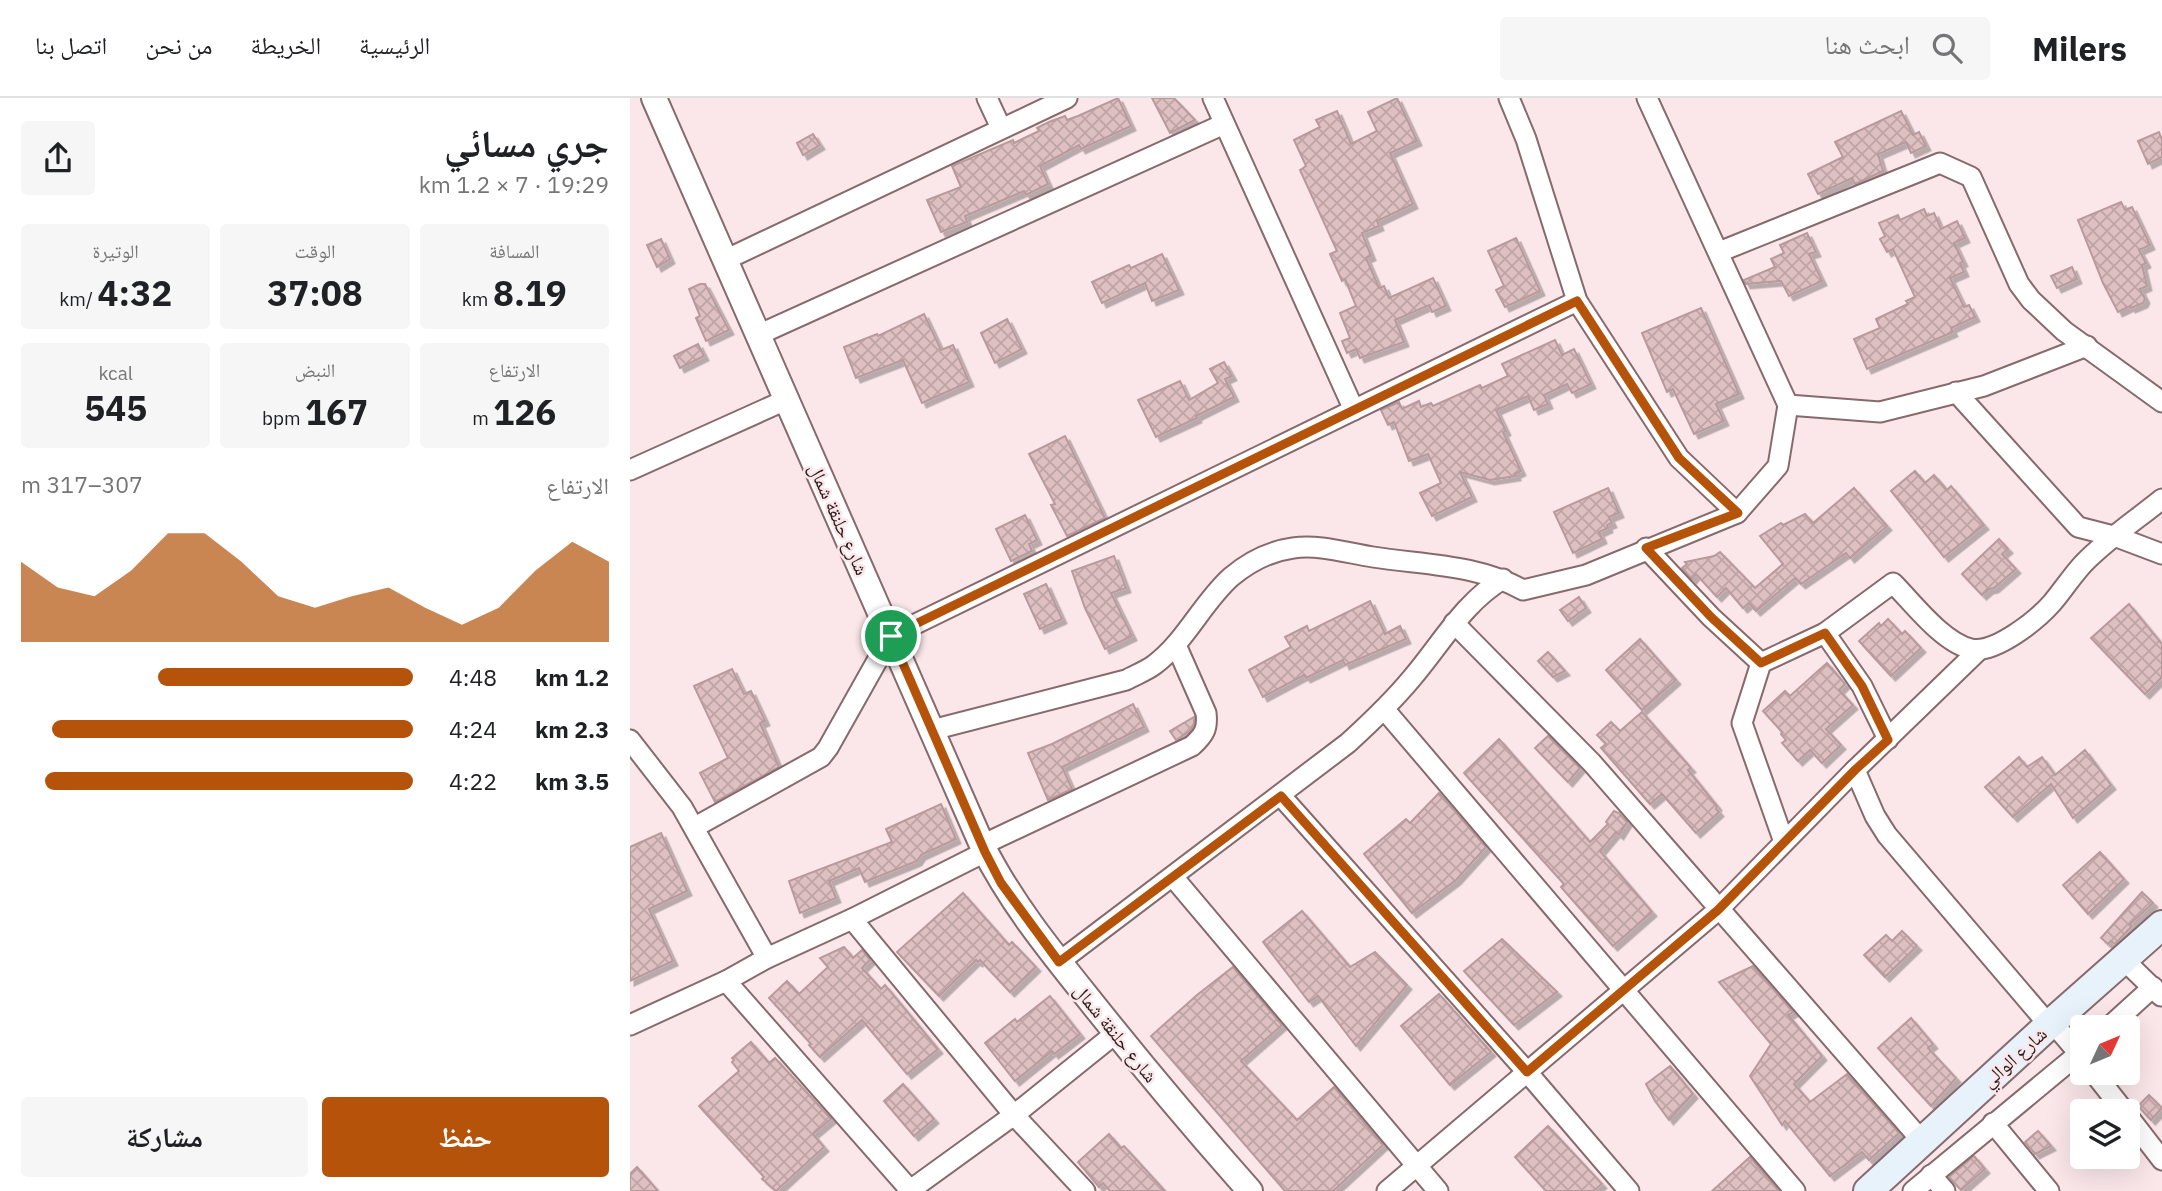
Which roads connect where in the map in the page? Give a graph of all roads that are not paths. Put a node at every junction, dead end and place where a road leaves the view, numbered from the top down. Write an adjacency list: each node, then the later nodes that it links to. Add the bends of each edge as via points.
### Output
1 (654, 98): 10 (street, شارع حلنقة شمال)
2 (987, 98): 8 (street)
3 (1067, 98): 8 (street)
4 (1213, 98): 7 (street)
5 (1508, 98): 11 (street, via 1526,139)
6 (1647, 98): 9 (street)
7 (1224, 124): 12 (street); 18 (street)
8 (1001, 128): 10 (street)
9 (1719, 252): 13 (street, via 1940,163 1972,177 2019,284 2064,331); 17 (street)
10 (725, 260): 12 (street, شارع حلنقة شمال)
11 (1577, 301): 18 (street); 21 (street, via 1679,458)
12 (758, 335): 15 (street, شارع حلنقة شمال)
13 (2087, 346): 14 (street); 16 (street)
14 (1956, 393): 17 (street, via 1880,412); 22 (street, via 2078,527)
15 (788, 399): 19 (street); 28 (street, شارع حلنقة شمال)
16 (2162, 402)
17 (1788, 405): 21 (street, via 1778,466)
18 (1354, 410): 28 (street)
19 (630, 470)
20 (2162, 499): 22 (street)
21 (1738, 513): 23 (street)
22 (2117, 537): 24 (street); 30 (street, via 2083,564 2051,605 1996,645)
23 (1646, 548): 25 (street, via 1586,575 1522,590); 31 (street)
24 (2162, 554)
25 (1503, 579): 26 (street, via 1468,606); 29 (street, via 1446,566 1294,547 1260,557 1231,578)
26 (1454, 624): 32 (street); 42 (street, via 1592,763)
27 (1825, 633): 30 (street, via 1893,583 1943,634); 31 (street); 35 (street, via 1862,686)
28 (891, 636): 33 (street, شارع حلنقة شمال); 38 (street, via 821,757)
29 (1176, 646): 33 (street, via 1153,666 1126,680); 40 (street, via 1206,713 1204,735 1192,746)
30 (1979, 650): 35 (street)
31 (1761, 663): 39 (street, via 1742,723)
32 (1384, 709): 37 (street); 49 (street)
33 (932, 730): 40 (street, شارع حلنقة شمال)
34 (630, 740): 38 (street)
35 (1888, 740): 36 (street)
36 (1855, 770): 39 (street); 53 (street, via 1887,835)
37 (1281, 796): 41 (street); 57 (street)
38 (695, 827): 45 (street)
39 (1784, 842): 42 (street)
40 (984, 849): 43 (street); 47 (street, شارع حلنقة شمال, via 1001,883)
41 (1173, 877): 47 (street); 65 (street)
42 (1718, 910): 49 (street); 63 (street)
43 (852, 919): 45 (street); 60 (street)
44 (2162, 925): 46 (main road, شارع الوالي)
45 (767, 958): 48 (street)
46 (2124, 960): 50 (street); 53 (main road, شارع الوالي)
47 (1059, 962): 54 (street, شارع حلنقة شمال)
48 (726, 981): 52 (street); 67 (street)
49 (1624, 989): 57 (street); 73 (street)
50 (2158, 992): 51 (street)
51 (2126, 1015)
52 (630, 1025)
53 (2054, 1027): 55 (street); 63 (main road, شارع الوالي)
54 (1116, 1033): 60 (street); 69 (street, شارع حلنقة شمال)
55 (2070, 1043)
56 (2070, 1059): 61 (street)
57 (1527, 1072): 65 (street); 72 (street)
58 (2104, 1085): 59 (street)
59 (2115, 1099)
60 (1014, 1115): 67 (street); 68 (street)
61 (1993, 1123): 66 (street); 77 (street)
62 (2140, 1132): 64 (street)
63 (1922, 1140): 74 (main road, شارع الوالي)
64 (2162, 1160)
65 (1416, 1166): 70 (street); 71 (street)
66 (1931, 1175): 75 (street); 76 (street)
67 (910, 1191)
68 (1085, 1191)
69 (1250, 1191)
70 (1387, 1191)
71 (1438, 1191)
72 (1629, 1191)
73 (1795, 1191)
74 (1868, 1191)
75 (1913, 1191)
76 (1945, 1191)
77 (2049, 1191)

